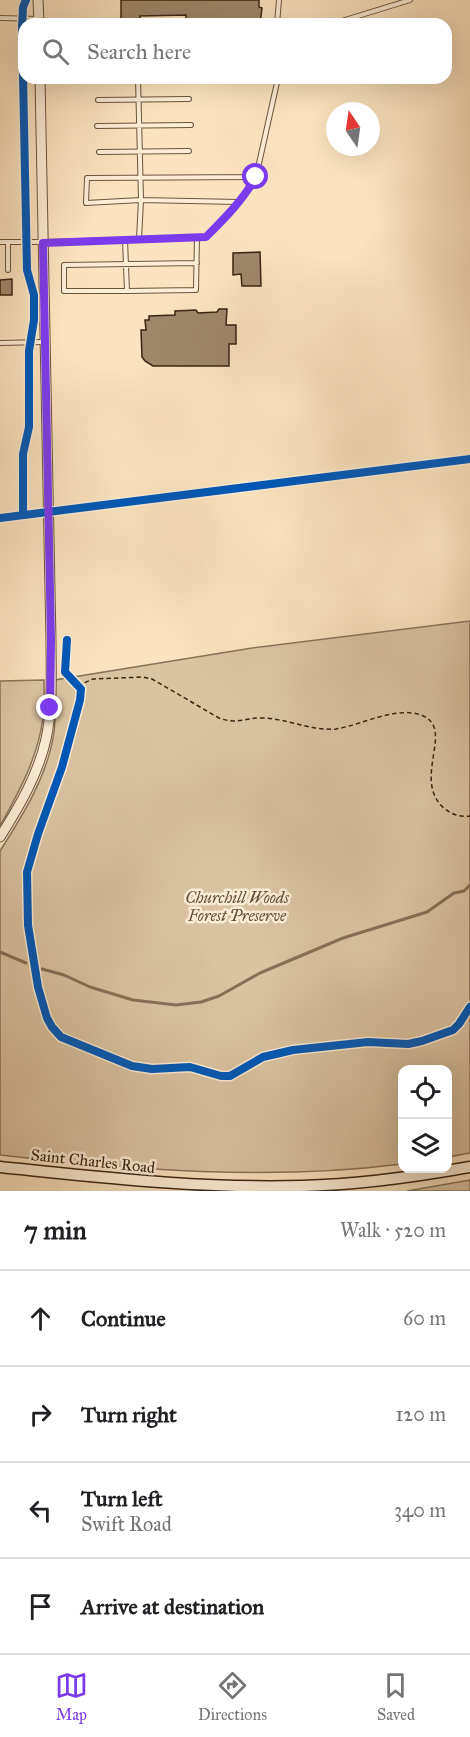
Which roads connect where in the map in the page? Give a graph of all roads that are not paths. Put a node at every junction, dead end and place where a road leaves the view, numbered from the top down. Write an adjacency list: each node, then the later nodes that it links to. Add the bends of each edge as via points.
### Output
1 (38, 0): 5 (street)
2 (279, 0): 6 (lane)
3 (410, 0): 7 (lane)
4 (0, 18): 8 (lane)
5 (38, 18)
6 (278, 18)
7 (352, 18)
8 (18, 20)
9 (40, 84): 30 (street)
10 (138, 84): 14 (lane)
11 (277, 84): 22 (lane)
12 (189, 99): 14 (lane)
13 (98, 100): 14 (lane)
14 (138, 100): 17 (lane)
15 (190, 125): 17 (lane)
16 (97, 126): 17 (lane)
17 (139, 126): 20 (lane)
18 (189, 151): 20 (lane)
19 (99, 152): 20 (lane)
20 (140, 152): 21 (lane)
21 (140, 177): 22 (lane); 23 (lane); 23 (lane, via 87,177 86,203)
22 (256, 177): 24 (lane)
23 (141, 200): 24 (lane); 26 (lane)
24 (239, 202): 25 (lane, via 206,237)
25 (197, 237): 26 (lane); 32 (lane)
26 (139, 239): 27 (lane)
27 (125, 240): 30 (lane); 31 (lane)
28 (0, 242): 29 (lane)
29 (8, 242): 30 (lane); 33 (lane)
30 (43, 243): 35 (street)
31 (126, 263): 32 (lane); 34 (lane); 34 (lane, via 64,265 64,291)
32 (197, 263): 34 (lane, via 196,290)
33 (8, 270)
34 (127, 291)
35 (45, 342): 36 (lane); 37 (street, via 50,708 36,771)
36 (0, 343)
37 (0, 837)
38 (0, 1167): 40 (main road, Saint Charles Road)
39 (470, 1167): 40 (main road, Saint Charles Road, via 364,1183)
40 (171, 1187)

